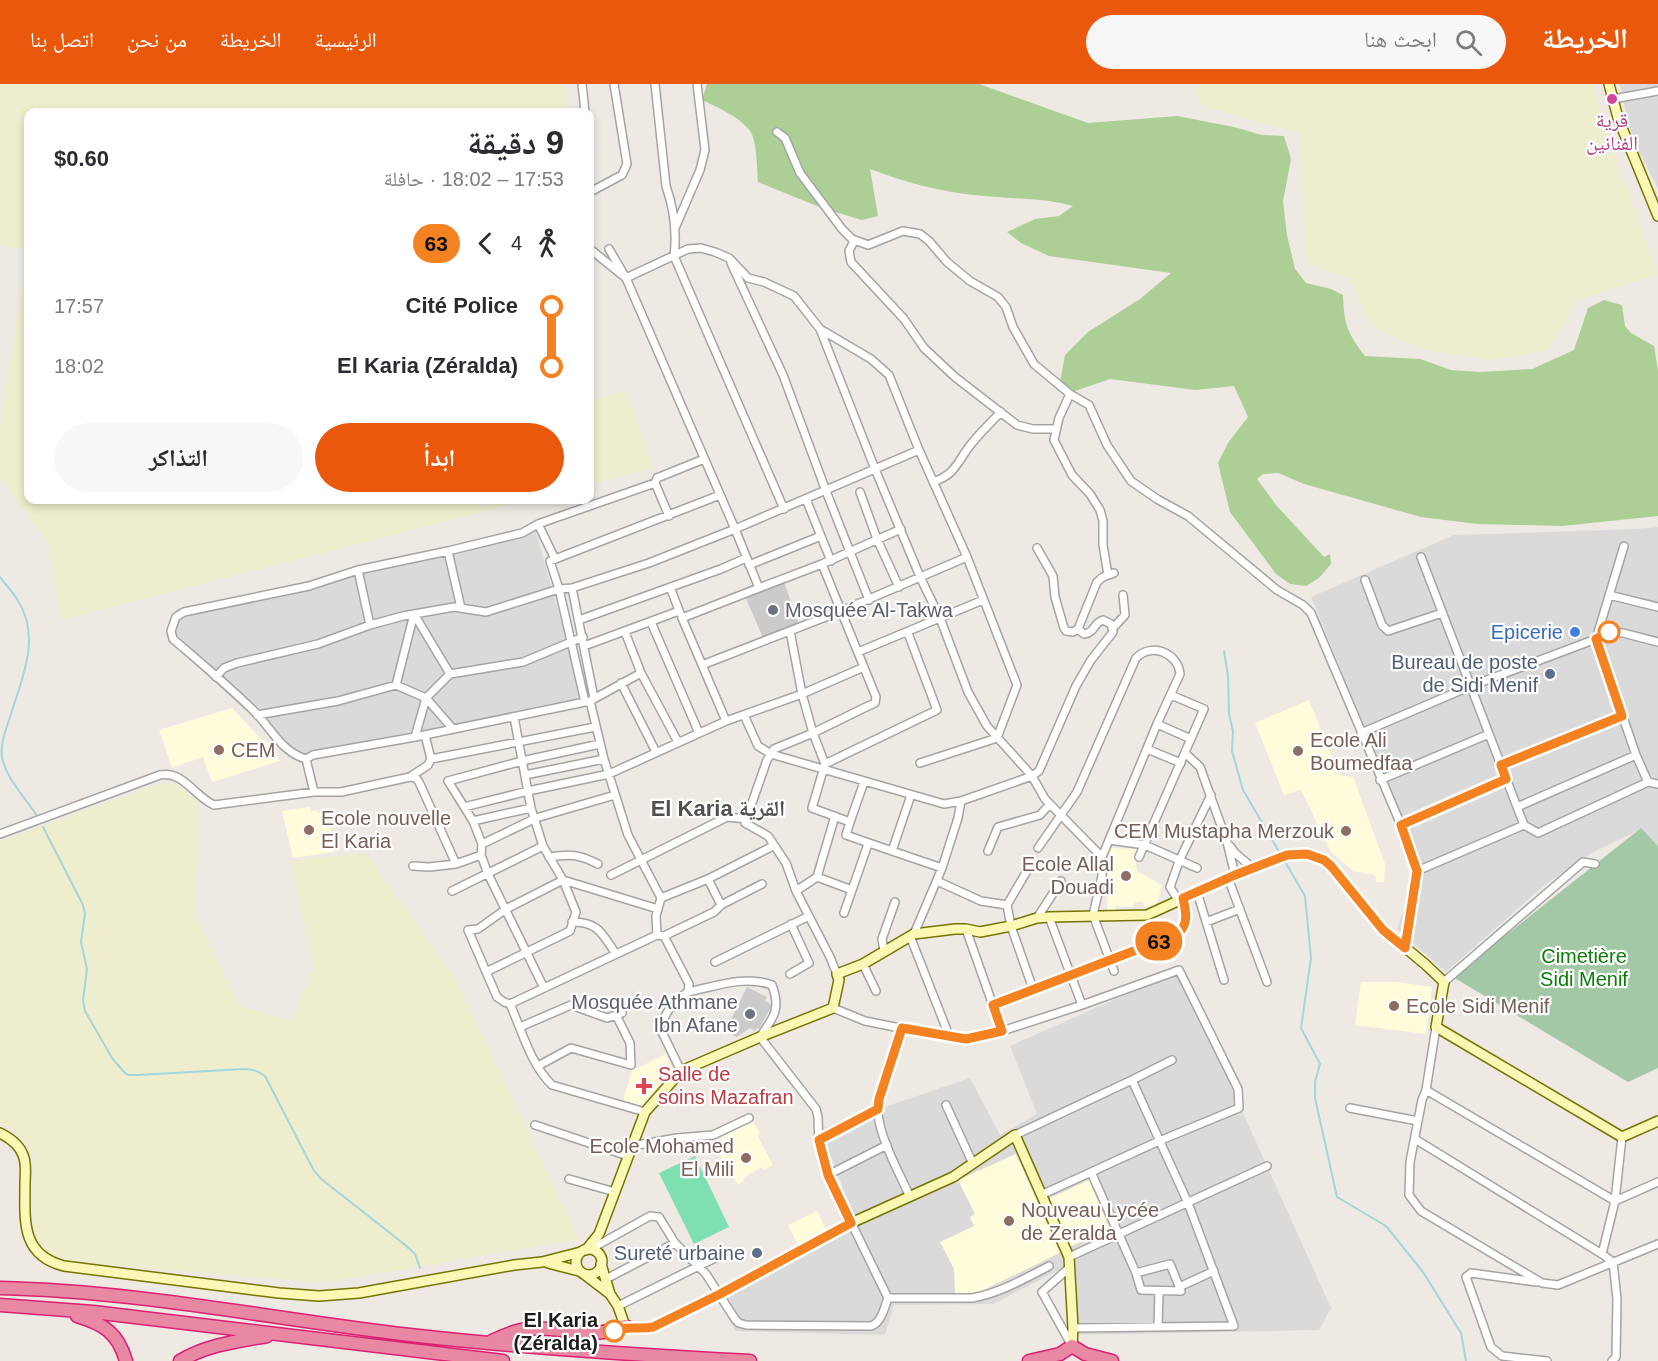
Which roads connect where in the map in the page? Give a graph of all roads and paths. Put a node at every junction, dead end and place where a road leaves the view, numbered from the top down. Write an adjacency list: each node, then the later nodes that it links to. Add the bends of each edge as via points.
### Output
1 (582, 84): 8 (street)
2 (614, 84): 10 (street, via 627,164 622,175)
3 (656, 84): 12 (street, via 666,186)
4 (697, 84): 12 (street, via 705,150)
5 (1609, 84): 7 (street)
6 (1658, 91): 7 (street)
7 (1613, 99): 11 (street)
8 (585, 108)
9 (777, 132): 13 (street, via 785,138 800,173)
10 (594, 190)
11 (1658, 216)
12 (675, 228): 16 (street)
13 (854, 241): 20 (street, via 868,245 903,231 925,237 970,281 998,297 1034,364); 21 (street, via 849,251 851,262 904,319 924,348)
14 (609, 249): 18 (street)
15 (594, 252): 18 (street)
16 (674, 256): 17 (street, via 701,248); 18 (street); 32 (street)
17 (729, 258): 19 (street, via 748,278 794,296); 28 (street, via 783,375)
18 (626, 278): 24 (street)
19 (820, 329): 23 (street, via 871,359 889,375); 25 (street)
20 (1070, 394): 22 (street); 104 (street, via 1089,405 1107,445 1131,481 1188,516 1277,590 1304,605)
21 (1001, 412): 22 (street, via 1021,427); 26 (street, via 969,446 951,473)
22 (1056, 429): 72 (street, via 1054,440 1072,475 1101,515 1103,545 1111,574 1094,588)
23 (919, 450): 25 (street); 26 (street)
24 (704, 459): 27 (street, via 657,478); 30 (street)
25 (874, 469): 28 (street); 35 (street)
26 (933, 482): 43 (street)
27 (655, 483): 33 (street); 34 (street)
28 (825, 491): 31 (street); 42 (street)
29 (860, 492): 38 (street)
30 (720, 495): 33 (street); 36 (street)
31 (807, 499): 32 (street); 37 (street)
32 (784, 509): 36 (street)
33 (669, 516): 45 (street)
34 (538, 524): 41 (street, via 522,533); 45 (street)
35 (901, 529): 38 (street); 50 (street)
36 (735, 530): 47 (street); 53 (street)
37 (821, 536): 46 (street); 47 (street)
38 (877, 539): 42 (street); 52 (street)
39 (1624, 546): 58 (street)
40 (1037, 548): 72 (street, via 1053,576 1064,628 1071,632)
41 (448, 551): 49 (street); 62 (street)
42 (849, 552): 46 (street); 59 (street)
43 (967, 557): 50 (street); 60 (street)
44 (1421, 557): 64 (street)
45 (555, 559): 56 (street, via 550,561)
46 (831, 561): 48 (street)
47 (748, 562): 54 (street); 55 (street)
48 (822, 564): 55 (street); 63 (street)
49 (358, 570): 70 (street); 86 (street, via 309,586 184,612 176,617 171,631 173,639)
50 (921, 579): 52 (street); 67 (street)
51 (1365, 580): 64 (street, via 1382,625 1388,631)
52 (899, 587): 59 (street)
53 (572, 588): 56 (street); 68 (street)
54 (670, 588): 66 (street); 68 (street)
55 (759, 588): 66 (street)
56 (559, 590): 62 (street, via 486,612); 78 (street)
57 (1123, 595): 71 (street, via 1125,615)
58 (1609, 595): 61 (street); 77 (street)
59 (869, 600): 63 (street)
60 (983, 600): 67 (street); 108 (street, via 1017,685)
61 (1658, 607)
62 (461, 608): 65 (street)
63 (841, 612): 73 (street); 81 (street)
64 (1442, 613): 89 (street)
65 (414, 614): 70 (street); 85 (street); 88 (street)
66 (681, 614): 69 (street); 82 (street)
67 (940, 618): 75 (street); 108 (street, via 968,692)
68 (579, 620): 76 (street)
69 (651, 622): 74 (street); 102 (street)
70 (370, 625): 86 (street, via 318,644 237,663 224,668)
71 (1113, 628): 72 (street, via 1103,620 1090,633); 128 (street, via 1076,686 1039,771)
72 (1078, 629)
73 (790, 631): 82 (street); 90 (street)
74 (625, 632): 80 (street); 84 (street)
75 (908, 633): 81 (street); 125 (street, via 937,710)
76 (583, 637): 78 (street); 80 (street)
77 (1596, 639): 79 (street, via 1616,632); 89 (street); 96 (street)
78 (572, 641): 85 (street, via 523,662); 93 (street)
79 (1658, 642)
80 (584, 646): 93 (street)
81 (858, 652): 83 (street)
82 (702, 665): 98 (street)
83 (864, 667): 90 (street); 103 (street, via 875,703)
84 (641, 673): 87 (street); 111 (street)
85 (450, 674): 92 (street)
86 (216, 677): 94 (street)
87 (621, 683): 93 (street); 114 (street)
88 (396, 685): 92 (street); 94 (street, via 338,701)
89 (1471, 686): 104 (street); 106 (street)
90 (802, 694): 95 (street); 103 (street)
91 (1171, 695): 99 (street); 109 (street, via 1204,709); 146 (street, via 1180,674 1175,659 1155,649 1141,653 1077,792)
92 (426, 698): 101 (street); 107 (street)
93 (590, 701): 97 (street); 100 (street)
94 (257, 715): 118 (street, via 286,748)
95 (744, 715): 98 (street); 116 (street, via 758,746)
96 (1622, 716): 117 (street); 124 (street)
97 (514, 717): 101 (street); 110 (street)
98 (726, 721): 102 (street)
99 (1157, 724): 109 (street); 113 (street)
100 (595, 727): 110 (street); 112 (street)
101 (453, 729): 105 (street)
102 (699, 733): 111 (street)
103 (813, 733): 116 (street, via 774,749); 125 (street)
104 (1361, 733): 131 (street)
105 (424, 735): 107 (street); 119 (street)
106 (1489, 735): 124 (street); 131 (street)
107 (415, 736): 118 (street)
108 (997, 738): 122 (street); 128 (street)
109 (1191, 739): 115 (street)
110 (519, 742): 119 (street); 121 (street)
111 (678, 742): 114 (street)
112 (600, 744): 120 (street); 121 (street)
113 (1147, 749): 123 (street); 154 (street)
114 (656, 752): 126 (street)
115 (1185, 753): 123 (street); 139 (street, via 1200,767)
116 (771, 754): 125 (street); 148 (street)
117 (1636, 755): 133 (street); 143 (street)
118 (306, 759): 136 (street)
119 (431, 759): 129 (street)
120 (604, 759): 126 (street); 127 (street)
121 (522, 760): 127 (street); 142 (street, via 448,781)
122 (920, 763)
123 (1180, 764): 158 (street)
124 (1501, 765): 130 (street)
125 (824, 767): 132 (street); 145 (street, via 812,808)
126 (609, 774): 135 (street); 137 (street)
127 (525, 775): 135 (street)
128 (1032, 776): 140 (street); 141 (street)
129 (410, 777): 136 (street, via 341,792); 170 (street, via 419,782)
130 (1506, 779): 143 (street); 151 (street)
131 (1380, 780): 151 (street)
132 (864, 782): 138 (street); 150 (street)
133 (1648, 782): 134 (street); 152 (street, via 1538,833)
134 (1658, 784)
135 (528, 791): 142 (street); 144 (street)
136 (314, 792): 153 (street, via 214,805 179,777 160,774)
137 (615, 795): 147 (street); 169 (street)
138 (910, 795): 140 (street, via 944,804); 162 (street)
139 (1210, 795): 155 (street); 168 (street)
140 (961, 801): 175 (street)
141 (1050, 804): 146 (street); 163 (street, via 1040,814 998,827)
142 (464, 807): 149 (street)
143 (1517, 807): 152 (street)
144 (531, 808): 147 (street); 149 (street)
145 (835, 816): 150 (street); 182 (street)
146 (1061, 816): 161 (street); 166 (street)
147 (536, 818): 156 (street); 159 (street)
148 (747, 819): 160 (street, via 745,823 768,836); 169 (street, via 727,817)
149 (472, 821): 156 (street)
150 (850, 822): 157 (street, via 846,835)
151 (1401, 825): 178 (street)
152 (1524, 825): 178 (street)
153 (0, 834)
154 (1110, 840): 158 (street); 166 (street)
155 (1227, 842): 177 (street); 181 (street)
156 (482, 844): 164 (street)
157 (868, 844): 162 (street); 188 (street)
158 (1145, 845): 167 (street); 168 (street)
159 (543, 846): 165 (street); 179 (street)
160 (773, 846): 183 (street); 190 (street, via 786,863)
161 (1038, 848)
162 (891, 851): 175 (street)
163 (988, 851)
164 (481, 855): 170 (street); 179 (street)
165 (549, 857): 171 (street, via 572,854); 184 (street)
166 (1102, 857): 202 (street)
167 (1139, 857)
168 (1180, 859): 176 (street); 193 (street, via 1170,887)
169 (641, 860): 180 (street); 192 (street)
170 (456, 864): 174 (street)
171 (598, 864)
172 (1031, 864): 196 (street)
173 (1595, 864): 228 (street, via 1582,862)
174 (413, 866)
175 (942, 868): 185 (street)
176 (1197, 868)
177 (1254, 869): 181 (street); 214 (street, via 1287,855 1307,854 1324,860 1383,930)
178 (1417, 871): 214 (street)
179 (488, 874): 189 (street); 197 (street)
180 (611, 875)
181 (1232, 876): 191 (street); 199 (street)
182 (817, 877): 188 (street); 190 (street)
183 (708, 879): 192 (street); 195 (street)
184 (563, 880): 197 (street); 198 (street); 200 (street)
185 (937, 881): 196 (street, via 981,901); 212 (street)
186 (1061, 881): 205 (street)
187 (762, 884): 195 (street)
188 (852, 890): 201 (street)
189 (452, 891)
190 (796, 891): 203 (street)
191 (1197, 892): 193 (street); 208 (street)
192 (661, 898): 198 (street)
193 (1181, 899): 202 (street, via 1147,915); 218 (street, via 1187,920 1178,934)
194 (895, 902): 215 (street, via 882,939)
195 (721, 904): 213 (street, via 714,912)
196 (1007, 905): 210 (street)
197 (506, 909): 216 (street); 222 (street, via 478,929 468,930)
198 (658, 909): 213 (street, via 655,924)
199 (1240, 909): 208 (street); 227 (street)
200 (576, 912): 206 (street); 207 (street)
201 (843, 913)
202 (1093, 915): 204 (street); 218 (street)
203 (809, 916): 209 (street); 224 (street)
204 (1049, 917): 205 (street); 225 (street)
205 (1037, 918): 210 (street)
206 (572, 922): 207 (street); 216 (street, via 570,931)
207 (584, 922): 217 (street, via 598,929)
208 (1206, 922): 226 (street)
209 (791, 924): 219 (street); 223 (street, via 809,963)
210 (1011, 926): 211 (street, via 980,932); 230 (street)
211 (966, 928): 212 (street); 234 (street)
212 (912, 935): 215 (street); 242 (street)
213 (660, 936): 217 (street); 232 (street, via 689,984)
214 (1405, 948): 228 (street)
215 (884, 951): 220 (street)
216 (527, 952): 222 (street); 229 (street)
217 (616, 954): 229 (street)
218 (1109, 960): 221 (street); 225 (street)
219 (716, 962)
220 (863, 964): 224 (street); 231 (street)
221 (1114, 971)
222 (486, 972): 233 (street, via 498,997)
223 (790, 974)
224 (837, 974): 236 (street)
225 (1069, 975): 230 (street); 235 (street)
226 (1224, 980)
227 (1267, 982)
228 (1444, 982): 238 (street)
229 (544, 988): 233 (street)
230 (1033, 989): 234 (street)
231 (876, 991)
232 (688, 993): 241 (street, via 742,980 772,985 777,1010); 245 (street, via 675,1000 660,1028)
233 (510, 1005): 237 (street)
234 (993, 1005): 240 (street)
235 (1082, 1005): 240 (street); 261 (street, via 1179,970 1238,1089 1239,1108)
236 (833, 1008): 239 (street, via 866,1021); 241 (street)
237 (520, 1027): 244 (street); 244 (street, via 571,1005 607,1018 619,1014 630,1043 631,1065 571,1048)
238 (1436, 1027): 247 (street); 258 (street)
239 (902, 1028): 242 (street); 250 (street)
240 (1002, 1031): 242 (street, via 966,1039)
241 (760, 1037): 245 (street); 260 (street, via 816,1109)
242 (950, 1038)
243 (1172, 1060): 246 (street)
244 (538, 1066): 251 (street, via 552,1085)
245 (681, 1071): 251 (street)
246 (1132, 1080): 257 (street); 261 (street)
247 (1426, 1089): 253 (street); 274 (street)
248 (946, 1105): 265 (street)
249 (1350, 1108): 253 (street)
250 (878, 1109): 260 (street); 262 (street)
251 (645, 1112): 263 (street)
252 (749, 1118): 263 (street, via 713,1136)
253 (1418, 1121): 259 (street)
254 (1658, 1121): 258 (street)
255 (535, 1125): 264 (street)
256 (2, 1135): 285 (street, via 16,1144 25,1159 28,1236 45,1258 64,1266 319,1296)
257 (1015, 1135): 265 (street); 272 (street)
258 (1622, 1137): 274 (street)
259 (1414, 1139): 284 (street); 291 (street, via 1409,1196 1420,1211)
260 (819, 1140): 268 (street)
261 (1159, 1141): 267 (street); 275 (street)
262 (887, 1145): 268 (street); 273 (street)
263 (632, 1146): 264 (street)
264 (628, 1156): 271 (street)
265 (974, 1164): 273 (street)
266 (1268, 1166): 275 (street)
267 (1090, 1172): 272 (street); 278 (street)
268 (828, 1175): 276 (street)
269 (569, 1179): 271 (street)
270 (1658, 1182): 274 (street)
271 (615, 1192): 277 (street)
272 (1041, 1195): 286 (street)
273 (910, 1197): 276 (street)
274 (1615, 1201): 284 (street)
275 (1188, 1203): 278 (street); 292 (street)
276 (851, 1223): 302 (street); 303 (street)
277 (599, 1234): 281 (street); 282 (street)
278 (1119, 1235): 286 (street); 294 (street)
279 (675, 1243): 281 (street, via 661,1219 653,1216); 290 (street); 296 (street)
280 (1658, 1244): 287 (street)
281 (598, 1250): 282 (street); 288 (street)
282 (583, 1251): 285 (street); 293 (street, via 576,1259)
283 (723, 1254): 290 (street)
284 (1602, 1254): 287 (street)
285 (542, 1262): 293 (street)
286 (1069, 1262): 309 (street); 312 (street, via 1042,1292)
287 (1613, 1262): 297 (street, via 1558,1285); 320 (street, via 1617,1299 1616,1357)
288 (601, 1264): 293 (street, via 593,1274); 296 (street)
289 (1049, 1266): 303 (street, via 984,1296)
290 (700, 1267): 302 (street); 305 (street)
291 (1518, 1269): 295 (street); 297 (street)
292 (1214, 1271): 298 (street); 308 (street, via 1234,1326)
293 (581, 1272): 301 (street)
294 (1136, 1273): 298 (street, via 1170,1264); 300 (street, via 1141,1290)
295 (1503, 1277): 297 (street); 319 (street, via 1471,1273 1466,1277 1491,1347 1502,1356)
296 (606, 1279): 301 (street)
297 (1542, 1283)
298 (1179, 1287): 300 (street, via 1180,1291)
299 (0, 1288): 311 (highway, via 107,1294)
300 (1159, 1291): 308 (street)
301 (610, 1294): 305 (street)
302 (720, 1294): 303 (street, via 735,1319 746,1325 871,1326 880,1320); 307 (street, via 653,1327)
303 (888, 1298)
304 (0, 1305): 306 (highway)
305 (618, 1306): 307 (street)
306 (50, 1307): 310 (highway); 313 (highway, via 104,1327 116,1337)
307 (625, 1326): 311 (highway, via 597,1334 519,1330)
308 (1158, 1327): 309 (street)
309 (1073, 1328): 312 (street)
310 (282, 1334): 314 (highway, via 226,1344); 315 (highway)
311 (488, 1342): 316 (highway, via 610,1354)
312 (1072, 1346): 317 (highway, via 1060,1354); 318 (highway)
313 (126, 1361)
314 (180, 1361)
315 (503, 1361)
316 (750, 1361)
317 (1029, 1361)
318 (1112, 1361)
319 (1547, 1361)
320 (1612, 1361)

